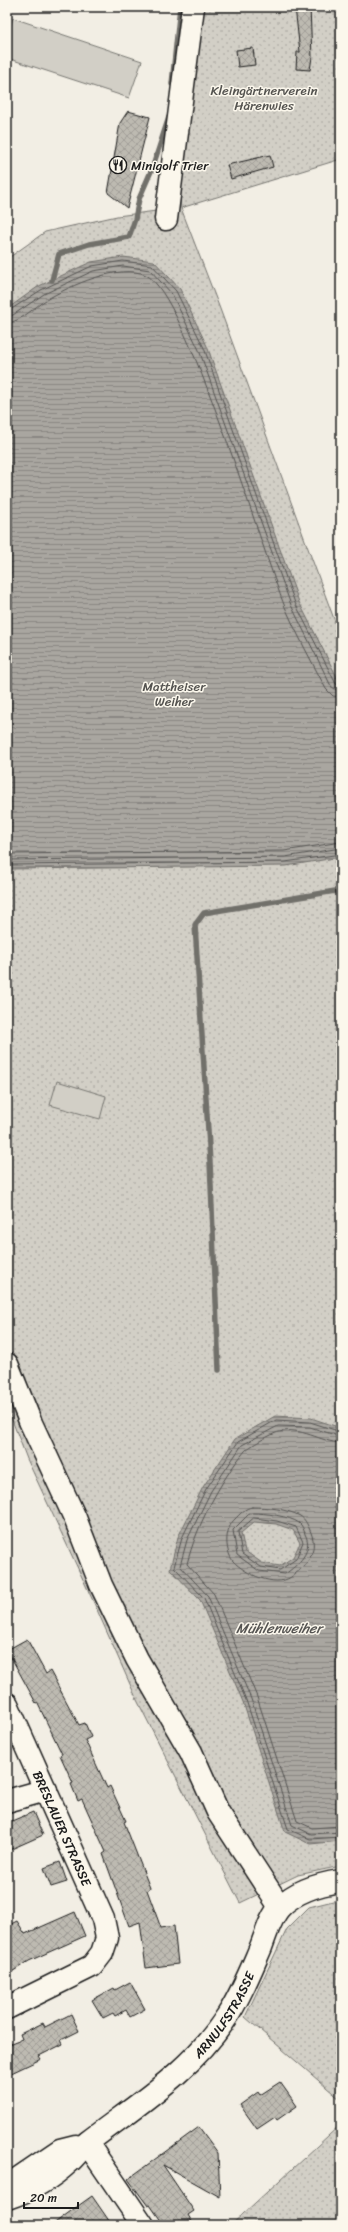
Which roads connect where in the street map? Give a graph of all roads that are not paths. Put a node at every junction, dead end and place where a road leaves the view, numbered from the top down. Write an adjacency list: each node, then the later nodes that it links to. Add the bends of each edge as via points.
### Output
1 (193, 7): 2 (street)
2 (166, 219)
3 (7, 1364): 8 (street, via 75,1518 101,1585 138,1659 191,1752 218,1812)
4 (7, 1704): 5 (street, BRESLAUER STRASSE)
5 (46, 1790): 6 (street); 9 (street, BRESLAUER STRASSE, via 103,1919 107,1938 102,1954 92,1966)
6 (7, 1801)
7 (341, 1881): 8 (street, ARNULFSTRASSE, via 322,1884 293,1896)
8 (280, 1907): 10 (street, ARNULFSTRASSE, via 243,1989 205,2045 162,2088)
9 (7, 2008)
10 (87, 2143): 11 (street, ARNULFSTRASSE, via 60,2150); 12 (street, ARNULFSTRASSE, via 68,2162 26,2192); 13 (street)
11 (7, 2186)
12 (7, 2198)
13 (142, 2225)

